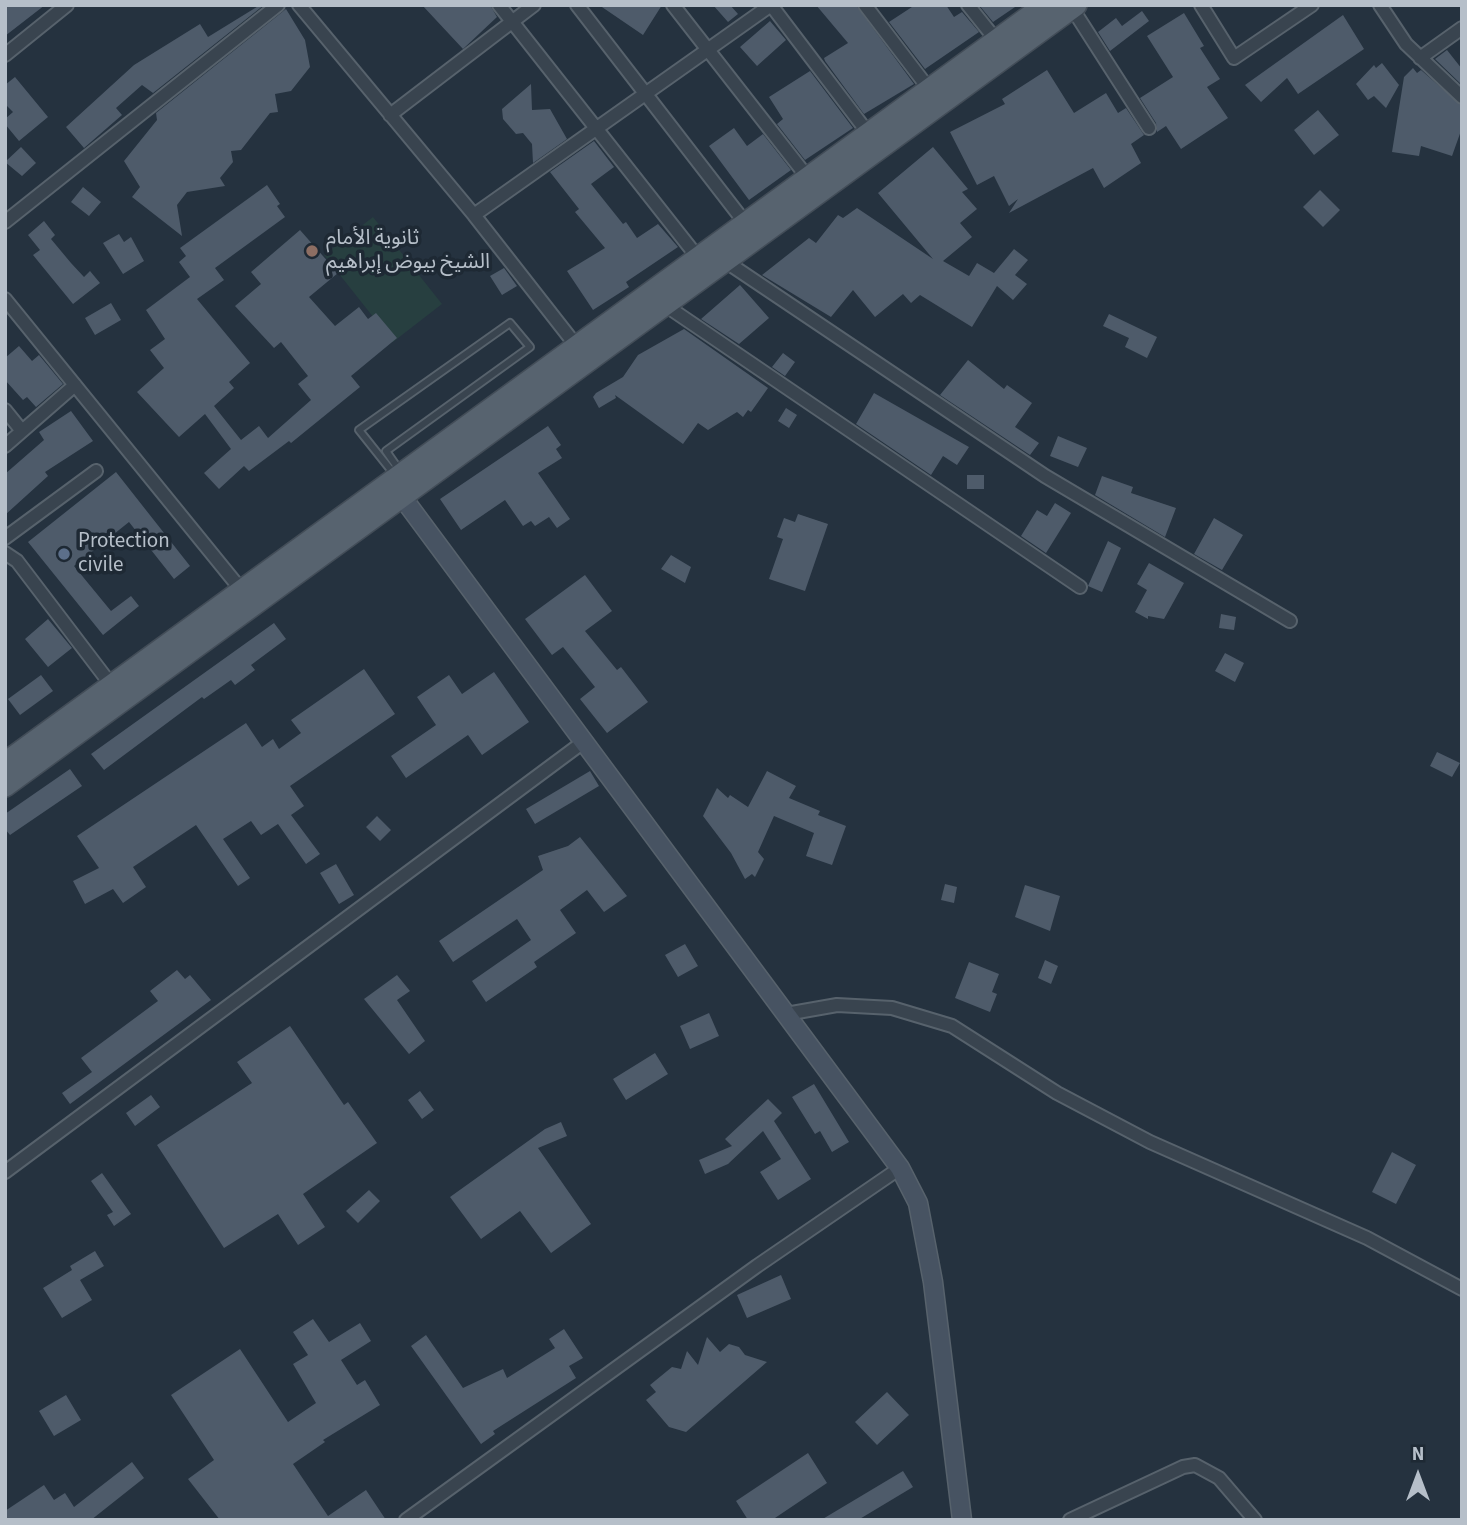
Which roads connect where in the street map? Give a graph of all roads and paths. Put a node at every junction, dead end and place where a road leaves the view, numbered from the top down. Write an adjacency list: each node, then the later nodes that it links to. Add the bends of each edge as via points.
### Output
1 (67, 5): 21 (street)
2 (278, 5): 32 (street)
3 (299, 5): 26 (street)
4 (499, 5): 17 (street)
5 (534, 5): 17 (street)
6 (577, 5): 24 (street)
7 (673, 5): 20 (street)
8 (771, 5): 20 (street); 29 (street)
9 (865, 5): 23 (street)
10 (968, 5): 19 (street)
11 (1045, 5): 19 (main road)
12 (1201, 5): 16 (street, via 1234,58)
13 (1312, 5): 16 (street)
14 (1380, 5): 22 (street)
15 (1074, 7): 27 (street); 35 (main road)
16 (1293, 11)
17 (512, 21): 26 (street); 28 (street)
18 (1462, 27): 22 (street)
19 (996, 40): 23 (main road)
20 (709, 51): 24 (street); 30 (street)
21 (5, 55)
22 (1420, 58): 25 (street)
23 (929, 89): 29 (main road)
24 (648, 94): 28 (street); 33 (street)
25 (1462, 97)
26 (390, 115): 31 (street)
27 (1149, 128)
28 (598, 129): 31 (street); 34 (street)
29 (868, 133): 30 (main road)
30 (808, 178): 33 (main road)
31 (474, 215): 38 (street)
32 (5, 222)
33 (746, 223): 34 (main road)
34 (699, 259): 38 (main road)
35 (725, 261): 37 (main road); 49 (street, via 1045,475)
36 (5, 299): 39 (street)
37 (665, 305): 44 (main road); 47 (street)
38 (578, 348): 44 (main road)
39 (75, 385): 41 (street); 48 (street)
40 (5, 410): 41 (street)
41 (22, 431): 42 (street)
42 (5, 446)
43 (96, 471): 45 (street)
44 (399, 483): 44 (lane, via 386,451 530,347 510,323 359,430); 48 (main road); 51 (street); 53 (main road)
45 (5, 538)
46 (5, 553): 50 (street, via 17,561)
47 (1080, 587)
48 (243, 592): 50 (main road)
49 (1290, 621)
50 (112, 686): 52 (main road)
51 (582, 743): 54 (street); 56 (street)
52 (5, 763)
53 (5, 786)
54 (786, 1014): 55 (street); 57 (street, via 837,1005 892,1009 952,1026 1057,1093 1150,1142 1367,1238)
55 (900, 1168): 58 (street); 59 (street, via 918,1203 933,1282)
56 (5, 1172)
57 (1462, 1289)
58 (406, 1520)
59 (962, 1520)
60 (1070, 1520): 61 (street, via 1195,1465 1219,1478)
61 (1255, 1520)

